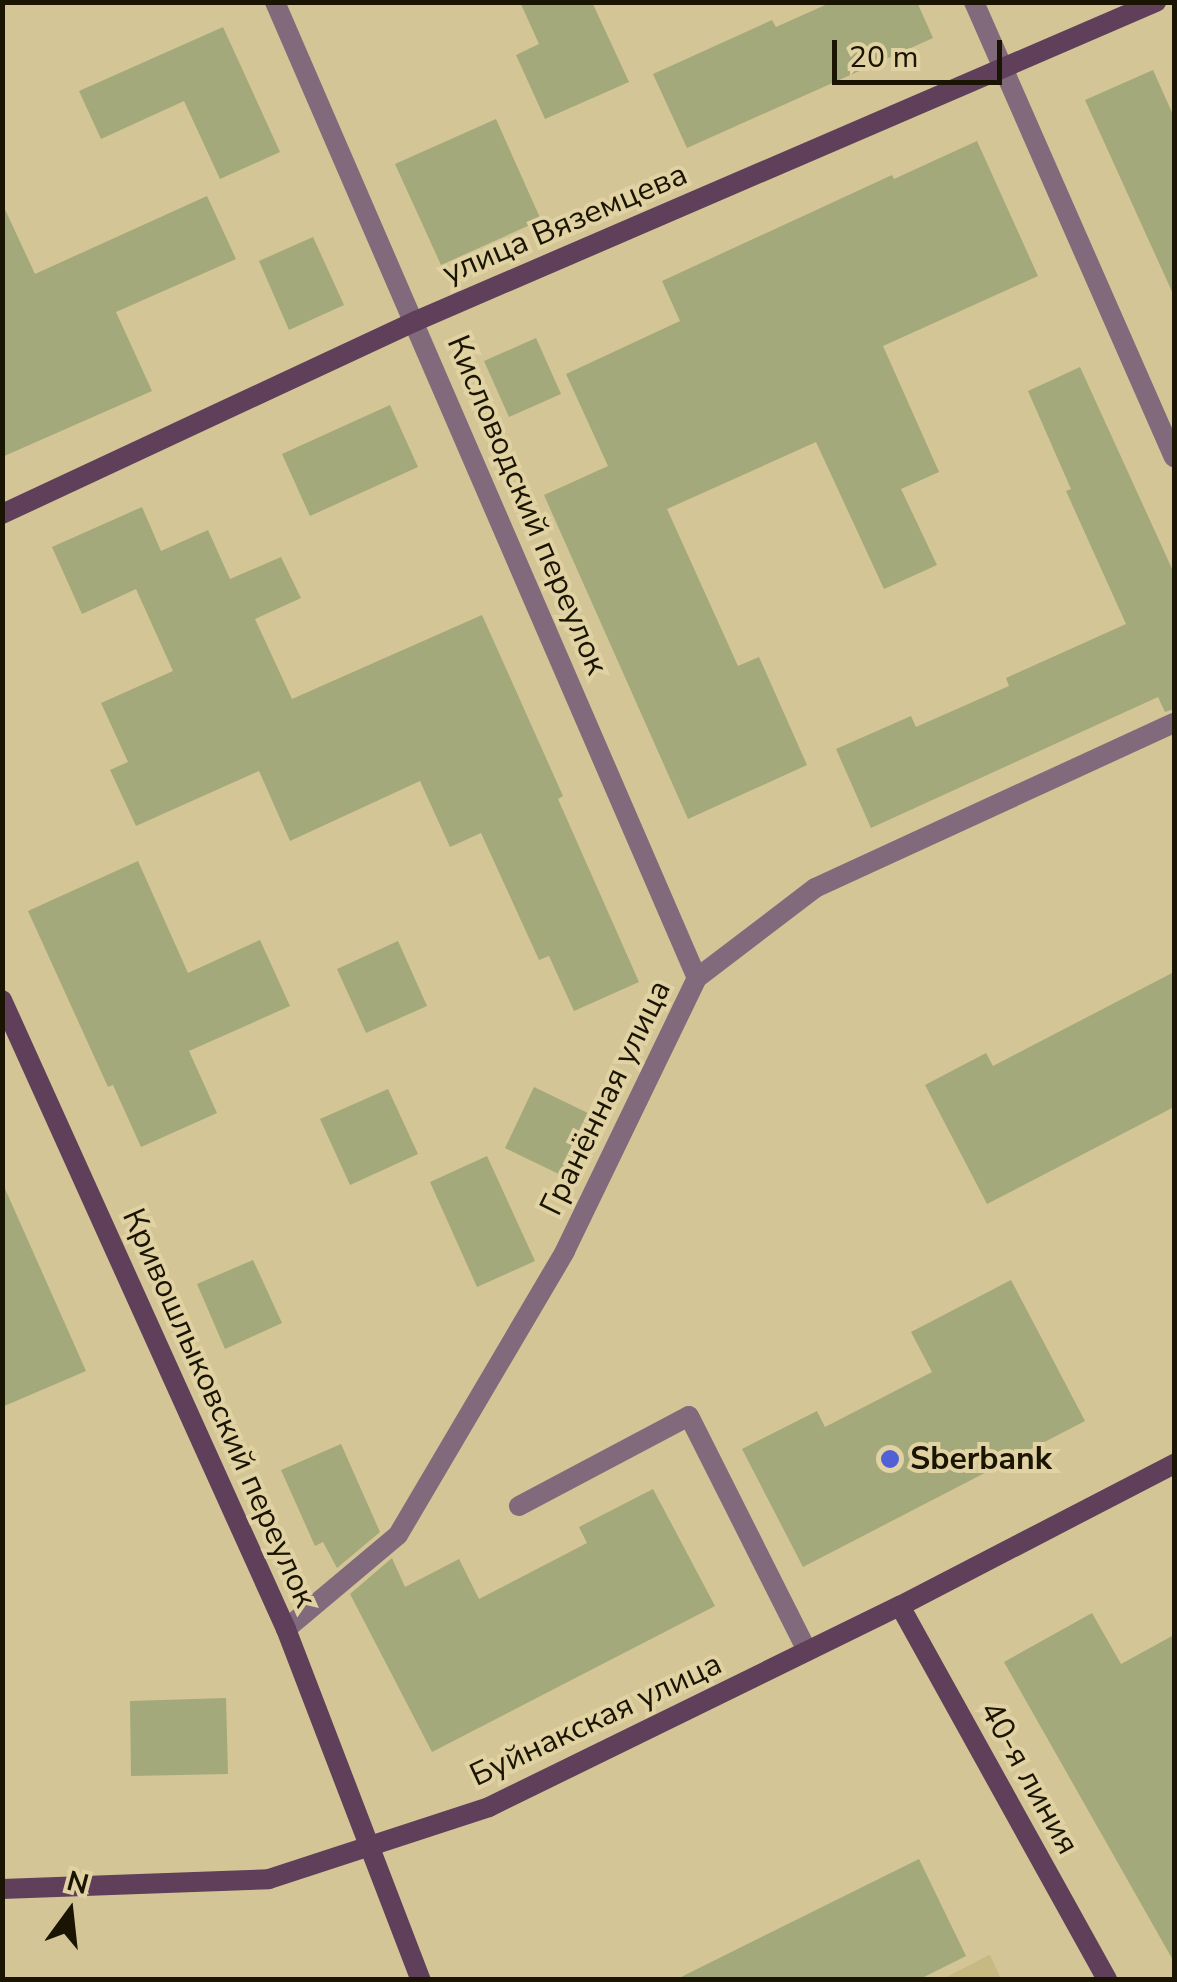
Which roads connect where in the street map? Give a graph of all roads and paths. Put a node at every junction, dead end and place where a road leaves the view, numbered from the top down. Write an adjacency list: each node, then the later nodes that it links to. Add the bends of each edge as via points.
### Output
1 (274, 2): 5 (street, Кисловодский переулок)
2 (974, 2): 4 (street)
3 (1156, 2): 4 (street, улица Вяземцева)
4 (1004, 70): 5 (street, улица Вяземцева); 6 (street)
5 (416, 321): 7 (street, улица Вяземцева); 9 (street, Кисловодский переулок)
6 (1174, 458)
7 (2, 514)
8 (1174, 723): 9 (street, Гранённая улица, via 815,888)
9 (698, 978): 14 (street, Гранённая улица, via 565,1251 398,1535)
10 (2, 1000): 14 (street, Кривошлыковский переулок)
11 (1174, 1464): 13 (street, Буйнакская улица)
12 (519, 1506): 15 (street, via 689,1416)
13 (900, 1606): 15 (street, Буйнакская улица); 19 (street, 40-я линия)
14 (286, 1628): 16 (street, Кривошлыковский переулок)
15 (807, 1652): 16 (street, Буйнакская улица, via 489,1806)
16 (368, 1845): 17 (street, Буйнакская улица, via 268,1879); 18 (street, Кривошлыковский переулок)
17 (2, 1889)
18 (421, 1980)
19 (1107, 1980)

